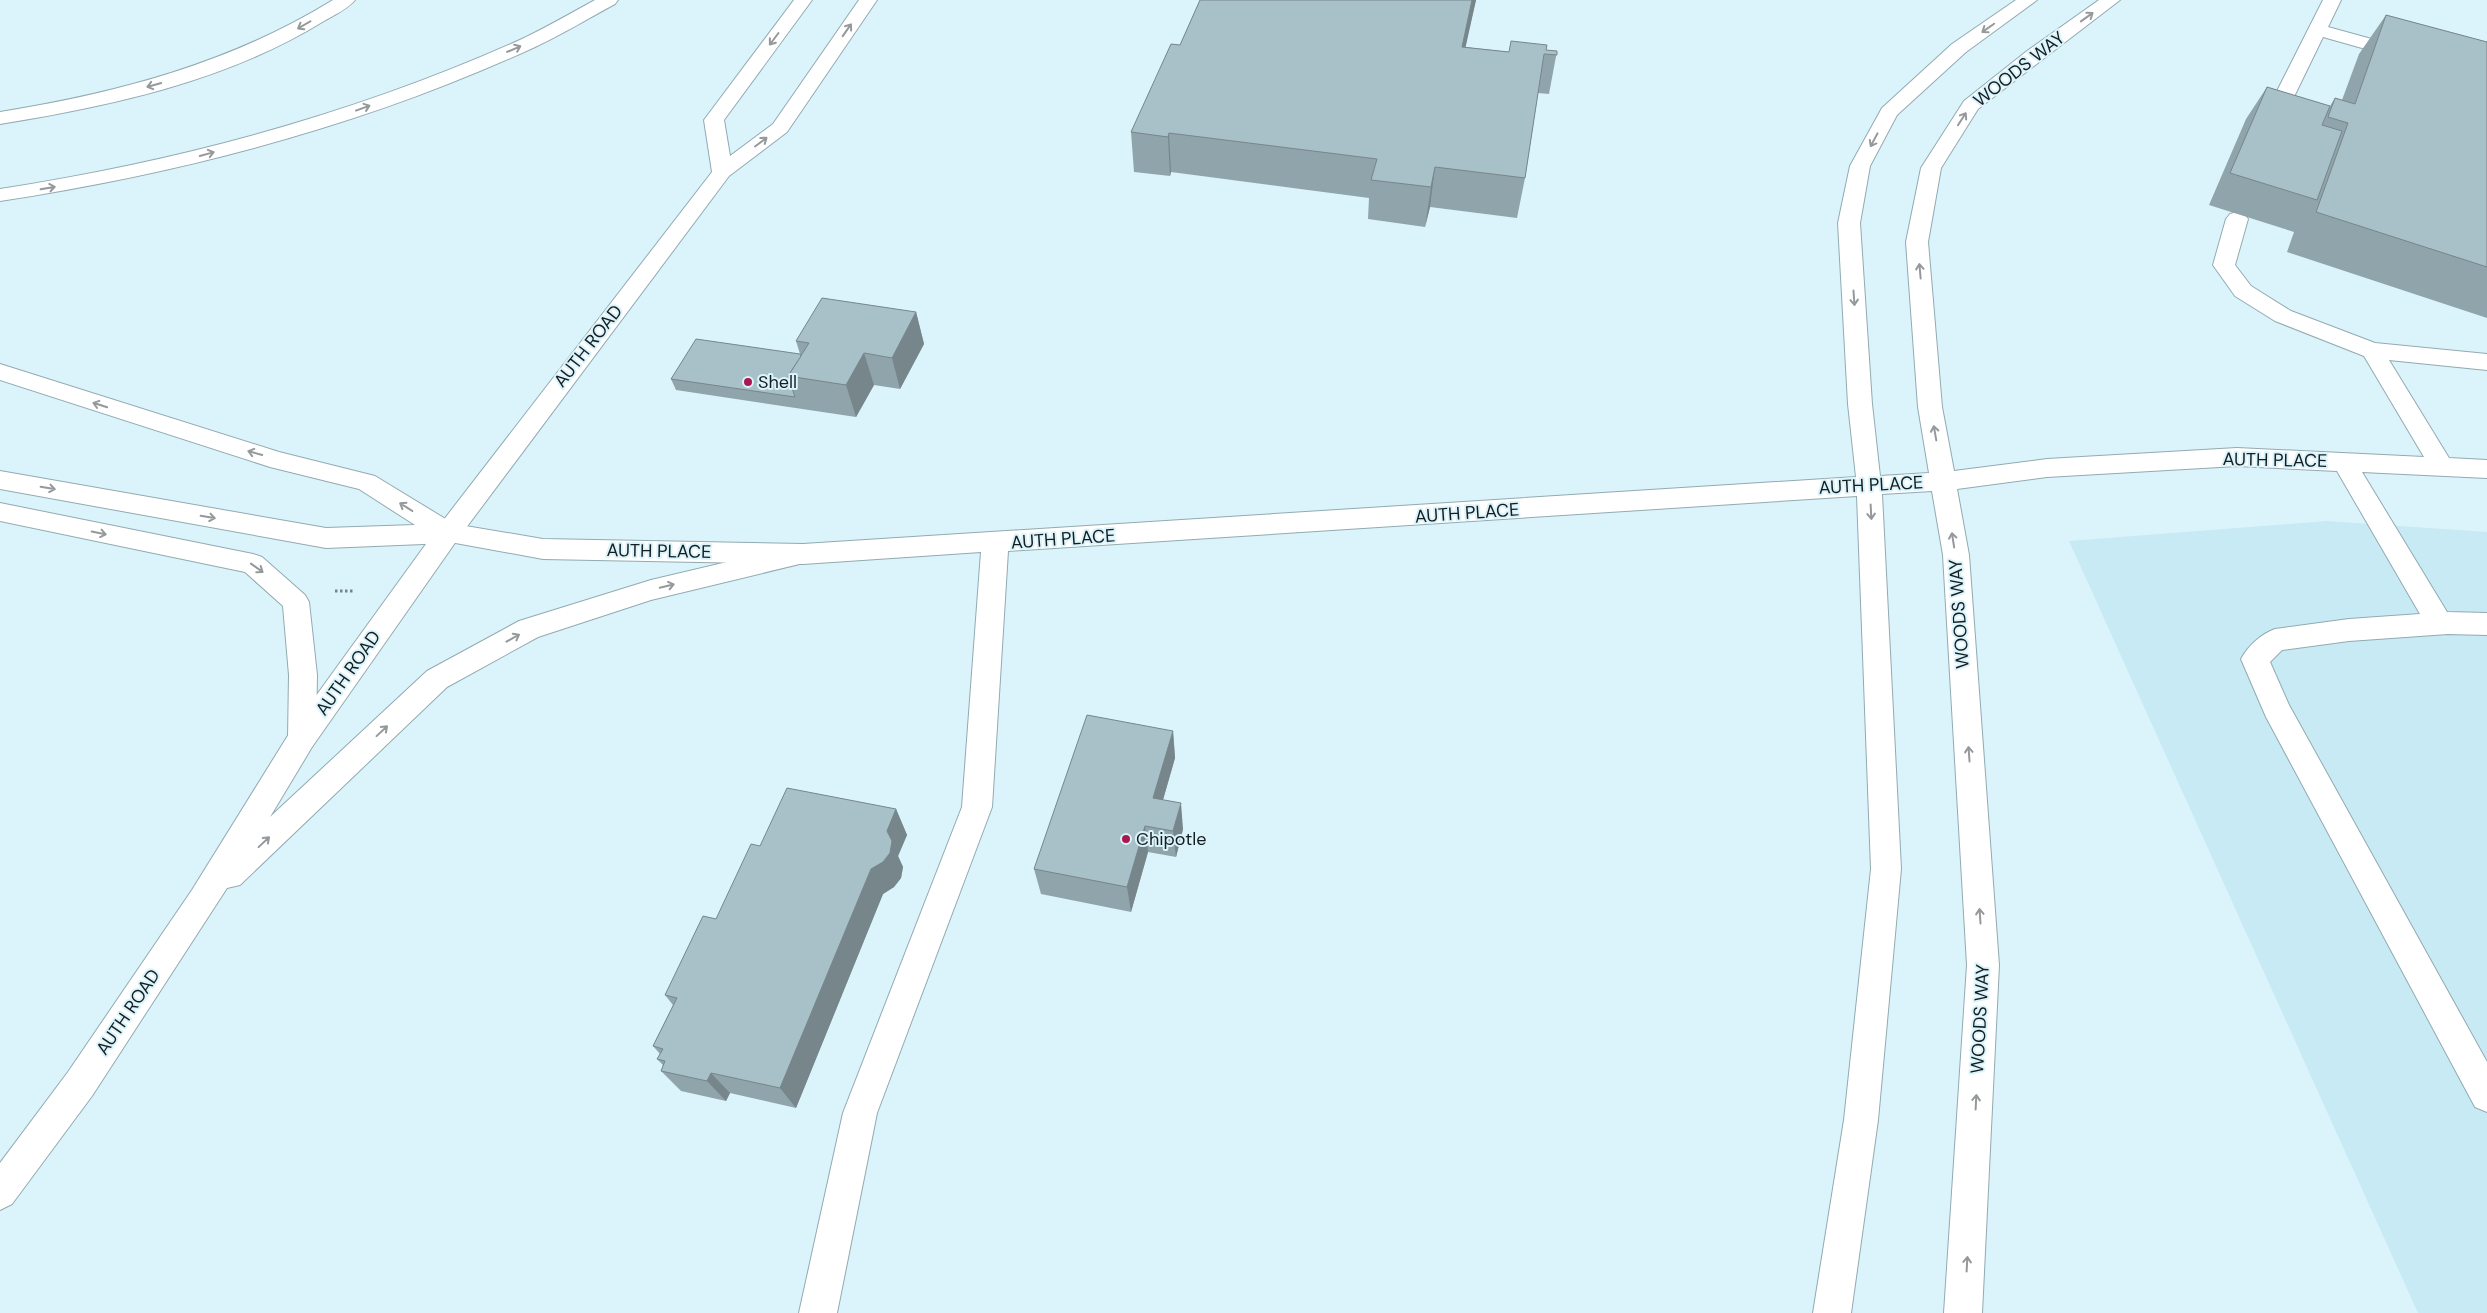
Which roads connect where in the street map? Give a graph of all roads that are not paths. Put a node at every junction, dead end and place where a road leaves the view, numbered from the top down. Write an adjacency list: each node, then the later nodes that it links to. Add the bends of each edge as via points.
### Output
1 (346, 0): 11 (main road, one-way to 11, via 293,31 232,58 169,80 105,99)
2 (608, 0): 13 (main road, one-way to 2, via 46,189 191,158 317,124 440,80 530,42)
3 (803, 0): 12 (main road, one-way to 12, via 714,120)
4 (868, 0): 12 (main road, AUTH ROAD, one-way to 4, via 780,128)
5 (2028, 0): 23 (main road, one-way to 23, via 1959,48 1889,112 1860,166 1849,223 1860,404)
6 (2111, 0): 22 (main road, WOODS WAY, one-way to 6, via 1930,407 1917,242 1931,168 1971,106 2034,55)
7 (2332, 0): 8 (main road)
8 (2318, 30): 9 (main road); 10 (main road)
9 (2421, 58)
10 (2280, 106)
11 (0, 118)
12 (722, 172): 25 (main road, AUTH ROAD)
13 (0, 195)
14 (2237, 219): 15 (main road, via 2224,265 2243,291 2283,316)
15 (2372, 351): 16 (main road); 19 (main road)
16 (2487, 362)
17 (0, 372): 25 (main road, one-way to 17, via 366,482 279,461)
18 (2344, 462): 19 (main road, AUTH PLACE); 22 (main road, AUTH PLACE, via 2238,457 2047,468); 28 (main road, via 2439,622)
19 (2442, 467): 20 (main road, AUTH PLACE)
20 (2487, 469)
21 (0, 480): 25 (main road, one-way to 25, via 326,538)
22 (1944, 481): 23 (main road, AUTH PLACE); 36 (main road, WOODS WAY, one-way to 22, via 1983,965 1956,555)
23 (1869, 485): 26 (main road, AUTH PLACE); 35 (main road, one-way to 35, via 1886,869 1861,1120)
24 (0, 512): 30 (main road, one-way to 30, via 252,564 296,602 303,675)
25 (448, 533): 27 (main road, AUTH PLACE, via 543,549); 30 (main road, AUTH ROAD)
26 (995, 544): 27 (main road, AUTH PLACE); 34 (main road, via 977,807 860,1113)
27 (804, 554): 31 (main road, one-way to 27, via 437,680 529,629 651,590)
28 (2451, 623): 29 (main road); 32 (main road, via 2349,630 2275,640 2255,659 2276,709)
29 (2487, 624)
30 (302, 738): 31 (main road, AUTH ROAD)
31 (203, 900): 33 (main road, AUTH ROAD, via 80,1084)
32 (2487, 1095)
33 (0, 1192)
34 (818, 1313)
35 (1832, 1313)
36 (1963, 1313)

